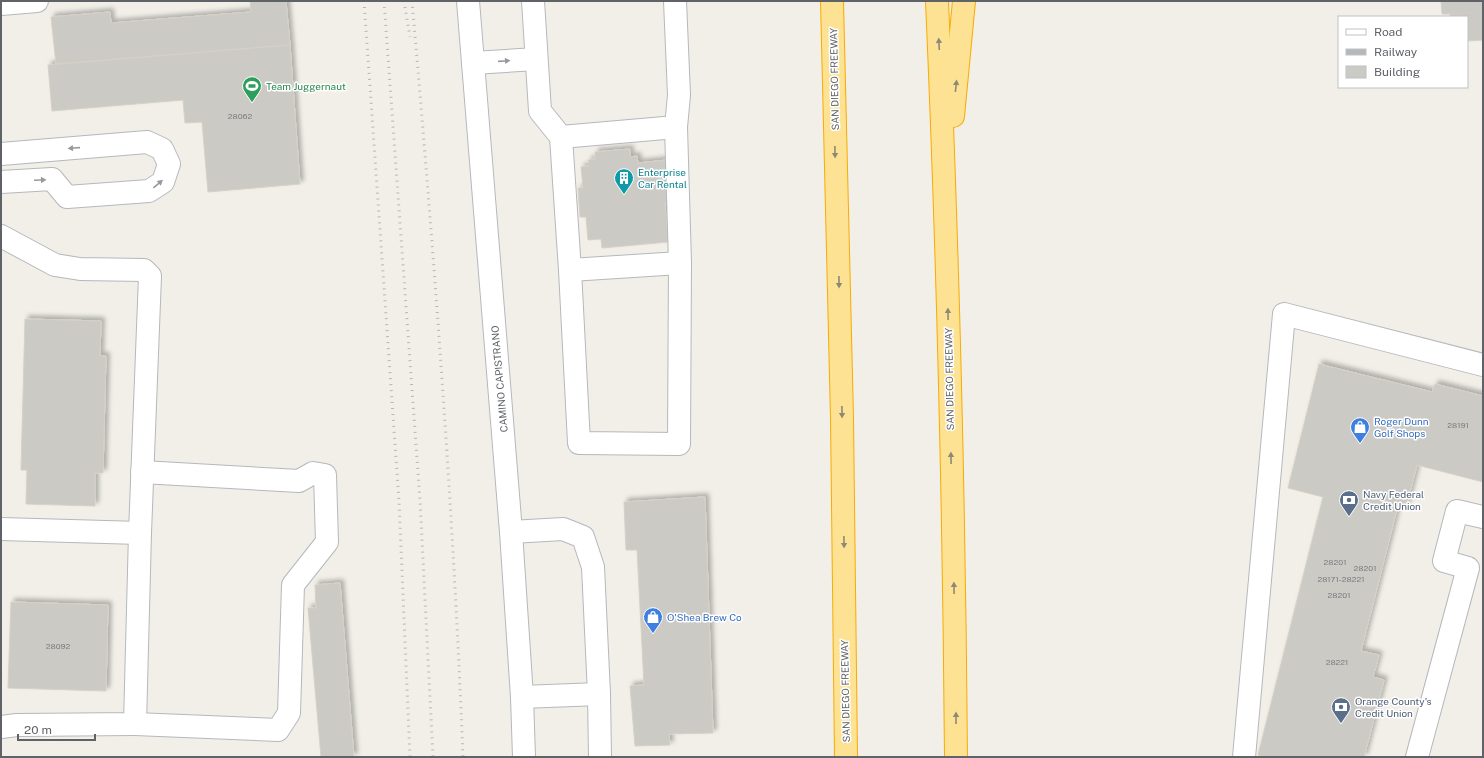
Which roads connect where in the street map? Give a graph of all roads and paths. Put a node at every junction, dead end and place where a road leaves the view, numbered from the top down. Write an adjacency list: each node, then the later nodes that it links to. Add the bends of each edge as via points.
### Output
1 (37, 1): 8 (street)
2 (468, 1): 10 (street, CAMINO CAPISTRANO)
3 (532, 1): 9 (street)
4 (675, 1): 11 (street, via 679,95)
5 (832, 1): 31 (highway, SAN DIEGO FREEWAY, one-way to 31, via 842,418)
6 (937, 1): 15 (highway, SAN DIEGO FREEWAY, one-way to 6)
7 (964, 1): 15 (highway, one-way to 7)
8 (1, 4)
9 (536, 59): 10 (street, one-way to 9); 12 (street, via 540,111)
10 (473, 63): 23 (street, CAMINO CAPISTRANO)
11 (676, 127): 12 (street); 17 (street)
12 (561, 137): 18 (street)
13 (1, 154): 14 (street, one-way to 13, via 52,179 67,197 149,191 163,182 169,164 162,149 147,142)
14 (1, 182)
15 (945, 195): 32 (highway, SAN DIEGO FREEWAY, one-way to 15)
16 (1, 236): 20 (street, via 55,265 80,269 144,270 150,276)
17 (680, 263): 18 (street); 18 (street, via 679,444 579,443)
18 (570, 270)
19 (1483, 365): 33 (street, via 1284,314)
20 (142, 472): 24 (street); 27 (street, via 299,481 313,473 325,475 327,542 293,585 289,713 278,730)
21 (1483, 517): 34 (street, via 1457,511 1444,561 1468,568)
22 (1, 529): 24 (street)
23 (512, 532): 25 (street, via 563,529 582,537 593,568); 26 (street, CAMINO CAPISTRANO)
24 (140, 533): 27 (street)
25 (598, 694): 26 (street); 30 (street)
26 (522, 697): 29 (street, CAMINO CAPISTRANO)
27 (135, 724): 28 (street)
28 (1, 727)
29 (524, 757)
30 (600, 757)
31 (846, 757)
32 (956, 757)
33 (1244, 757)
34 (1417, 757)

